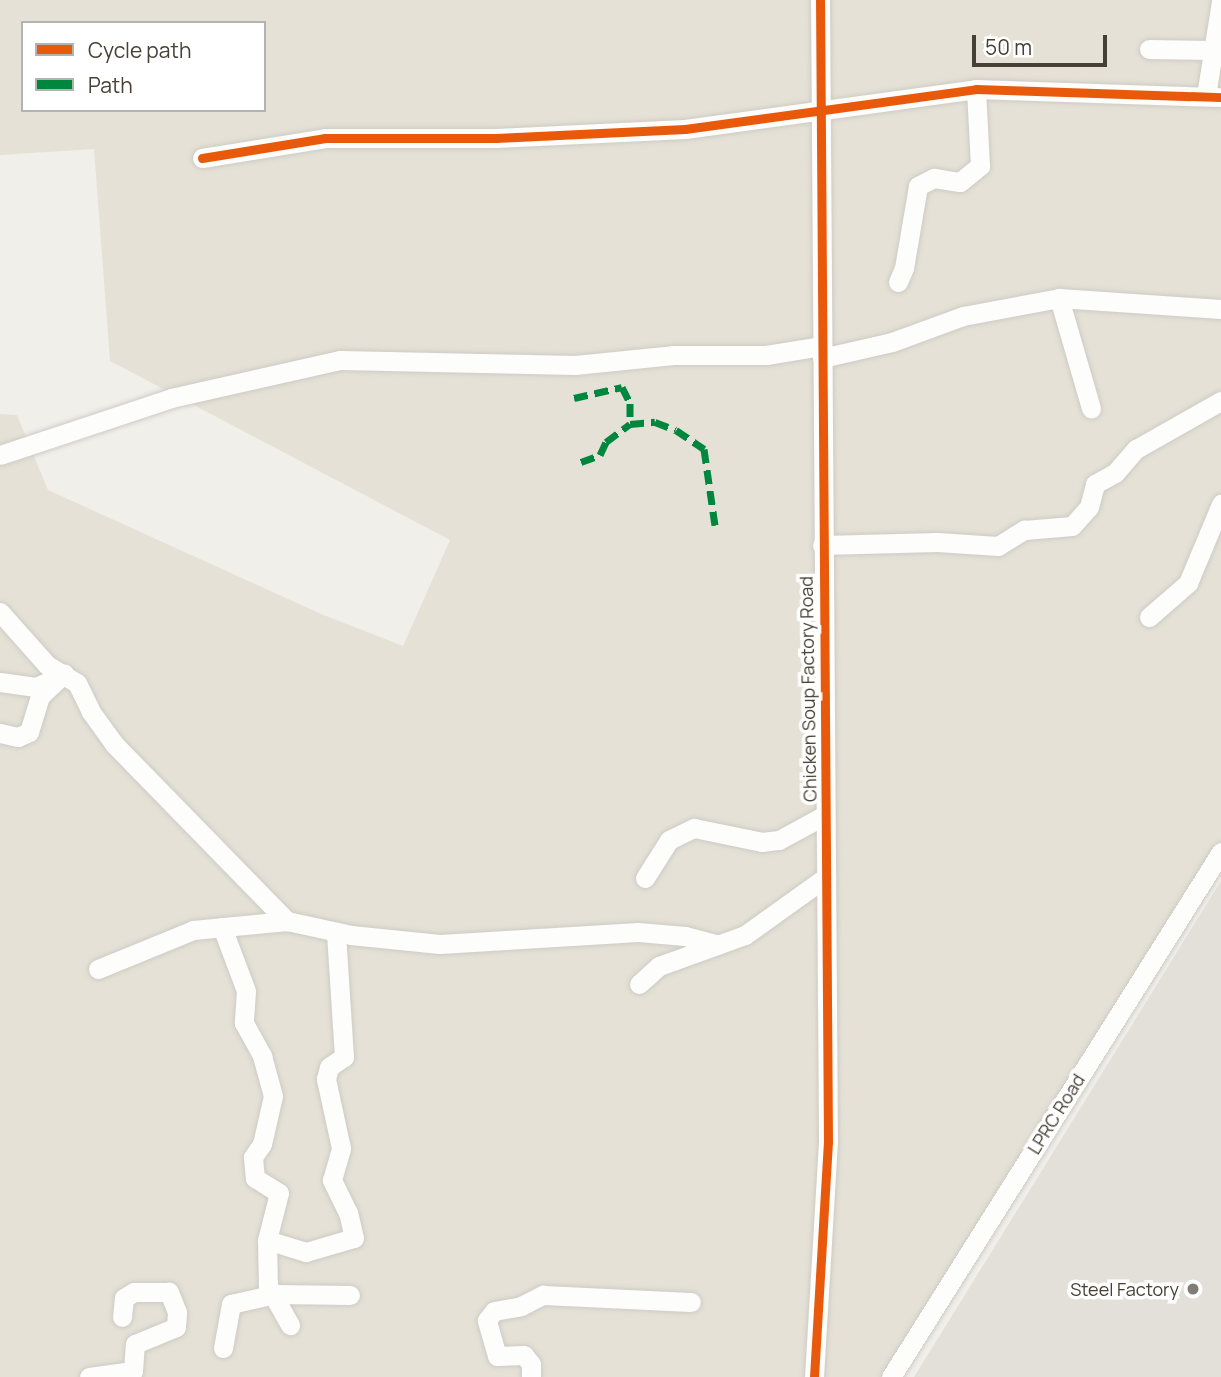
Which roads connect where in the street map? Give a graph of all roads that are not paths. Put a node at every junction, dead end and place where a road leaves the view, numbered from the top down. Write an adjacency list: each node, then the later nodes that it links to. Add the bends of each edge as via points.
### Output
1 (820, 0): 7 (street, Chicken Soup Factory Road)
2 (1221, 1): 4 (street)
3 (1149, 50): 4 (street)
4 (1211, 50): 6 (street)
5 (976, 89): 6 (street); 7 (street); 9 (street, via 980,166 966,180 934,178 918,187)
6 (1213, 96)
7 (819, 109): 8 (street, via 685,129 496,138 324,138); 12 (street, Chicken Soup Factory Road)
8 (202, 158)
9 (898, 282)
10 (1059, 298): 11 (street); 12 (street, via 962,316 892,342); 14 (street)
11 (1221, 309)
12 (822, 352): 15 (street, via 673,355 575,365 340,360 171,398); 17 (street, Chicken Soup Factory Road)
13 (1220, 406): 17 (street, via 1136,449 1115,473 1095,484 1089,507 1072,526 1024,530 998,547 937,542)
14 (1091, 408)
15 (0, 455)
16 (1221, 504): 19 (street, via 1188,583)
17 (822, 545): 23 (street, Chicken Soup Factory Road)
18 (0, 612): 20 (street, via 47,665)
19 (1149, 617)
20 (64, 674): 21 (street, via 36,687); 22 (street, via 40,696 29,732 18,737); 27 (street, via 77,683 114,744)
21 (0, 682)
22 (0, 733)
23 (825, 815): 25 (street, via 779,840 762,842 695,828 669,840); 26 (street, Chicken Soup Factory Road)
24 (1221, 852): 43 (street, LPRC Road)
25 (645, 877)
26 (825, 877): 30 (street, via 766,922); 42 (street, Chicken Soup Factory Road, via 828,1142)
27 (287, 921): 28 (street); 29 (street)
28 (222, 927): 31 (street, via 193,930); 33 (street, via 246,991 244,1023 262,1056 273,1096 262,1144 253,1157 255,1178 279,1192)
29 (336, 932): 30 (street, via 440,944 638,932); 33 (street, via 344,1057 329,1067 326,1079 341,1148 332,1180 354,1238 306,1252)
30 (718, 944): 32 (street, via 659,966)
31 (98, 969)
32 (639, 984)
33 (267, 1240): 34 (street, via 268,1286)
34 (275, 1294): 35 (street); 38 (street); 39 (street, via 231,1304)
35 (349, 1295)
36 (691, 1302): 41 (street, via 543,1296 494,1311 487,1320 497,1356 524,1355 531,1364)
37 (122, 1317): 40 (street, via 124,1298 134,1292 169,1292 177,1312 176,1328 135,1344 133,1371)
38 (290, 1325)
39 (223, 1348)
40 (89, 1377)
41 (531, 1377)
42 (814, 1377)
43 (891, 1377)

